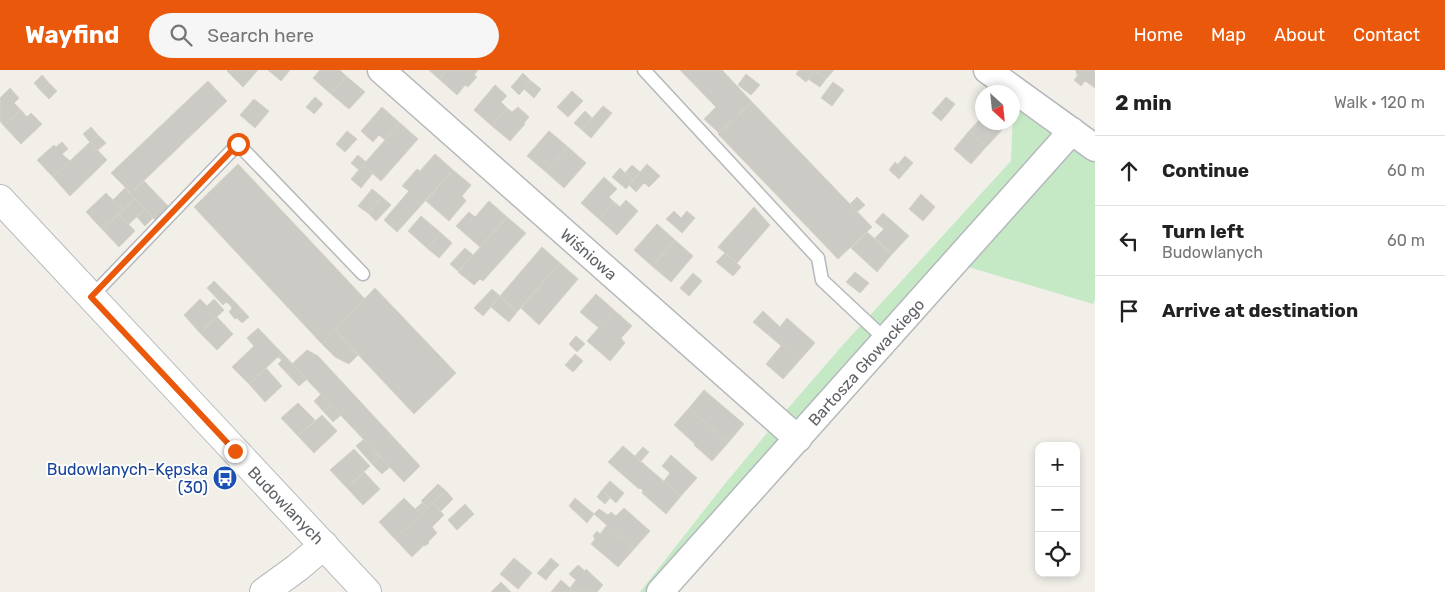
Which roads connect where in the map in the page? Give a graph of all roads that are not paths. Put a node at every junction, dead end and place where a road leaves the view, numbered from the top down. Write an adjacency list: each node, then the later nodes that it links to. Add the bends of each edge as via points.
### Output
1 (381, 70): 10 (street, Wiśniowa)
2 (644, 70): 9 (lane, via 818,258 822,280)
3 (987, 70): 4 (street)
4 (1072, 131): 5 (street); 9 (street, Bartosza Głowackiego)
5 (1095, 148)
6 (0, 199): 8 (main road, Budowlanych)
7 (363, 274): 8 (lane, via 238,144)
8 (91, 297): 11 (main road, Budowlanych)
9 (886, 340): 10 (street, Bartosza Głowackiego)
10 (798, 439): 14 (street, Bartosza Głowackiego)
11 (324, 545): 12 (main road); 13 (main road, Budowlanych)
12 (264, 592)
13 (367, 592)
14 (660, 592)

